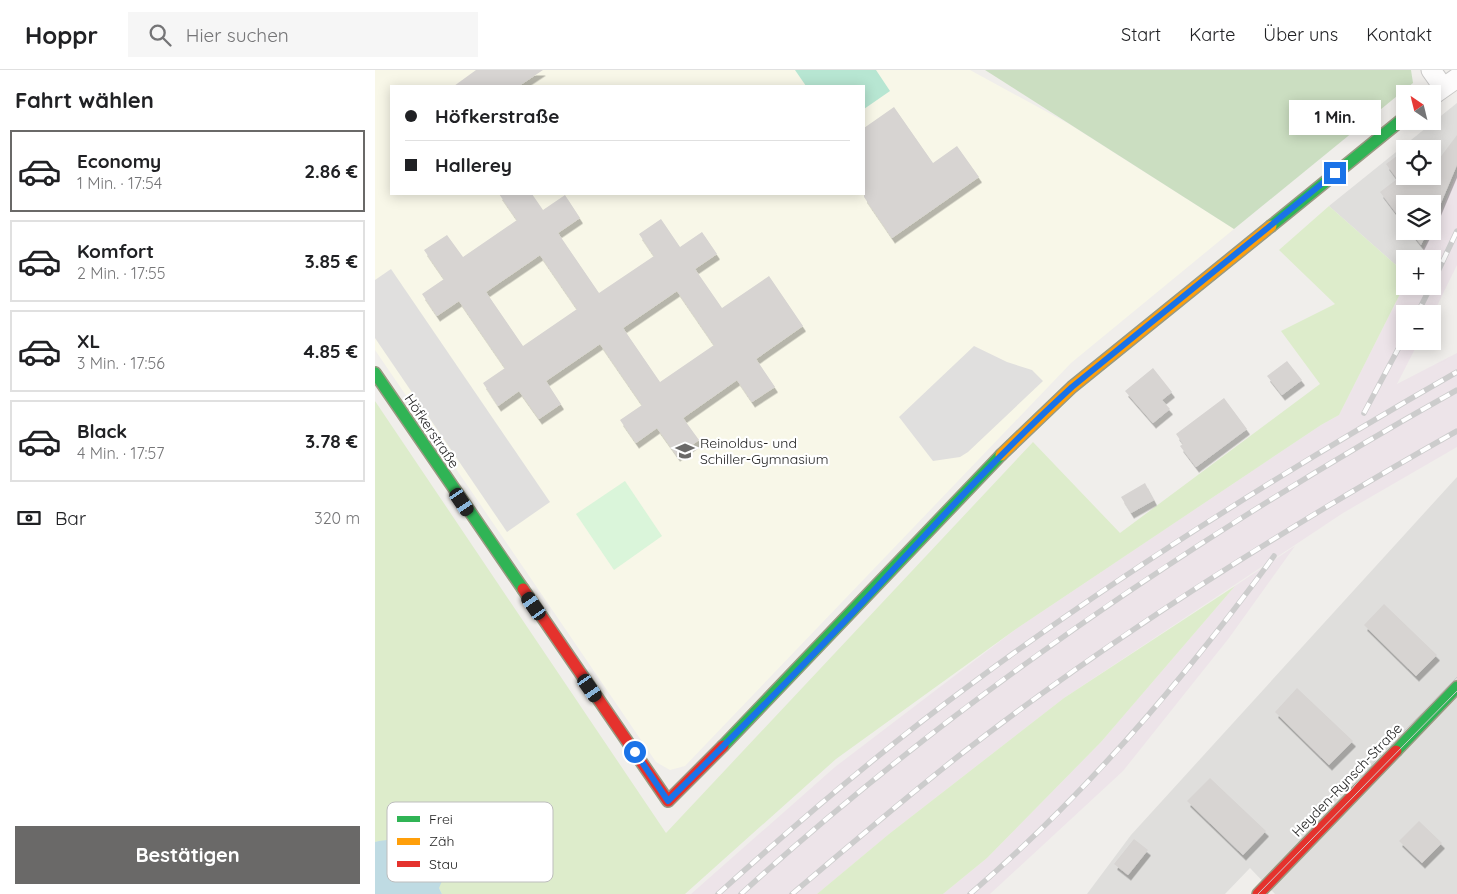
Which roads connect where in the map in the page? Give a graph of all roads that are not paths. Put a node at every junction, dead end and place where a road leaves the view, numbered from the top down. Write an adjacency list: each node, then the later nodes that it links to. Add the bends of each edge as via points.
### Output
1 (1431, 70): 2 (street)
2 (1444, 86)
3 (1396, 124): 4 (street, Höfkerstraße, via 1072,387 1031,424 824,643 668,801)
4 (375, 373)
5 (1457, 687): 6 (street, Heyden-Rynsch-Straße)
6 (1257, 894)

